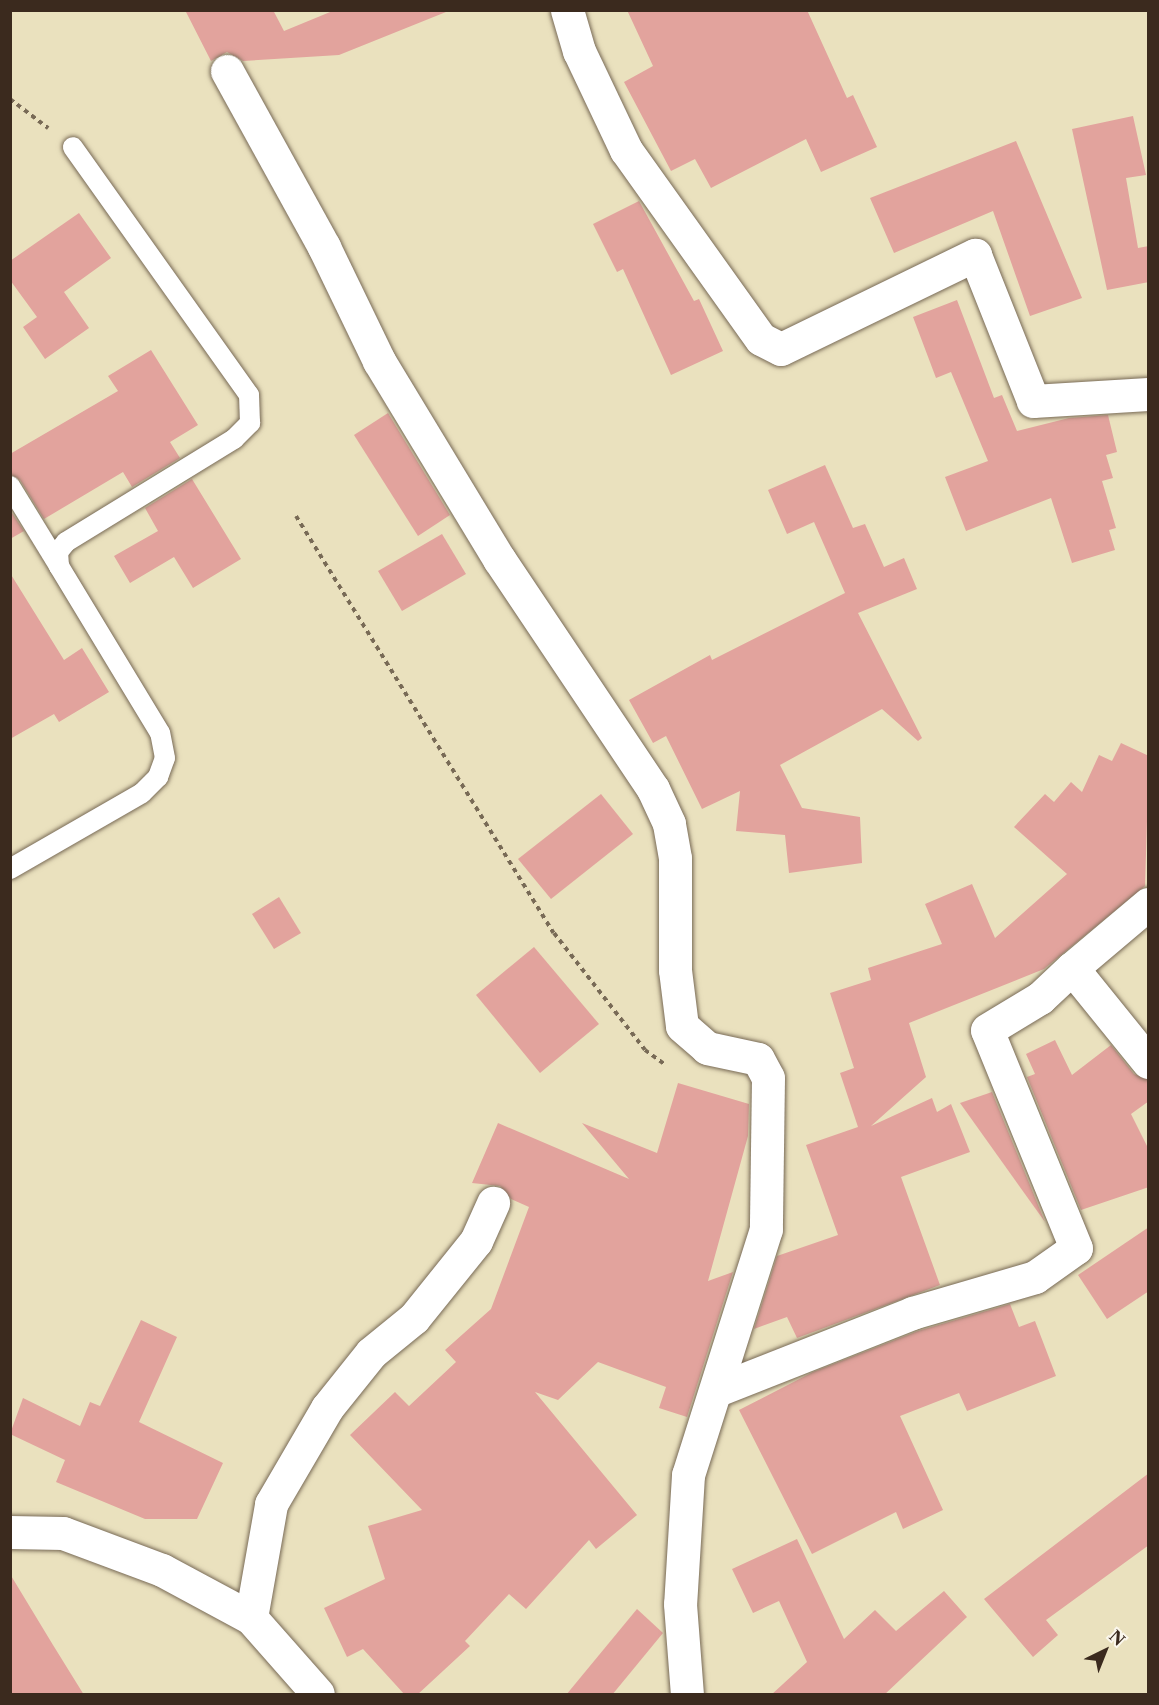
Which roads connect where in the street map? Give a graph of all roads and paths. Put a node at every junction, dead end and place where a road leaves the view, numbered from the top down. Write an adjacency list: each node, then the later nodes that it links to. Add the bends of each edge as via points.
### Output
1 (567, 10): 5 (street, via 579,51 626,150 761,339 782,349 975,255 1034,402)
2 (227, 71): 12 (street, via 324,247 379,361 499,559 653,789 669,824 675,858 675,970 682,1026)
3 (10, 99): 4 (path)
4 (73, 147): 8 (lane, via 249,394 250,423 234,439 66,542 58,552)
5 (1149, 394)
6 (10, 486): 8 (lane)
7 (296, 516): 12 (path, via 554,933 645,1050 676,1073)
8 (59, 566): 9 (lane, via 160,733 165,758 158,777 142,793)
9 (10, 869)
10 (1149, 904): 11 (street)
11 (1072, 968): 13 (street); 15 (street, via 1040,998 987,1030 1076,1248 1035,1277 912,1313)
12 (707, 1048): 15 (street, via 758,1059 768,1078 766,1229)
13 (1149, 1062)
14 (493, 1203): 17 (street, via 476,1241 422,1309 370,1353 327,1408 282,1485 271,1504)
15 (717, 1390): 19 (street, via 687,1475 680,1604)
16 (10, 1532): 17 (street, via 63,1533 162,1570)
17 (251, 1618): 18 (street)
18 (318, 1695)
19 (687, 1695)

